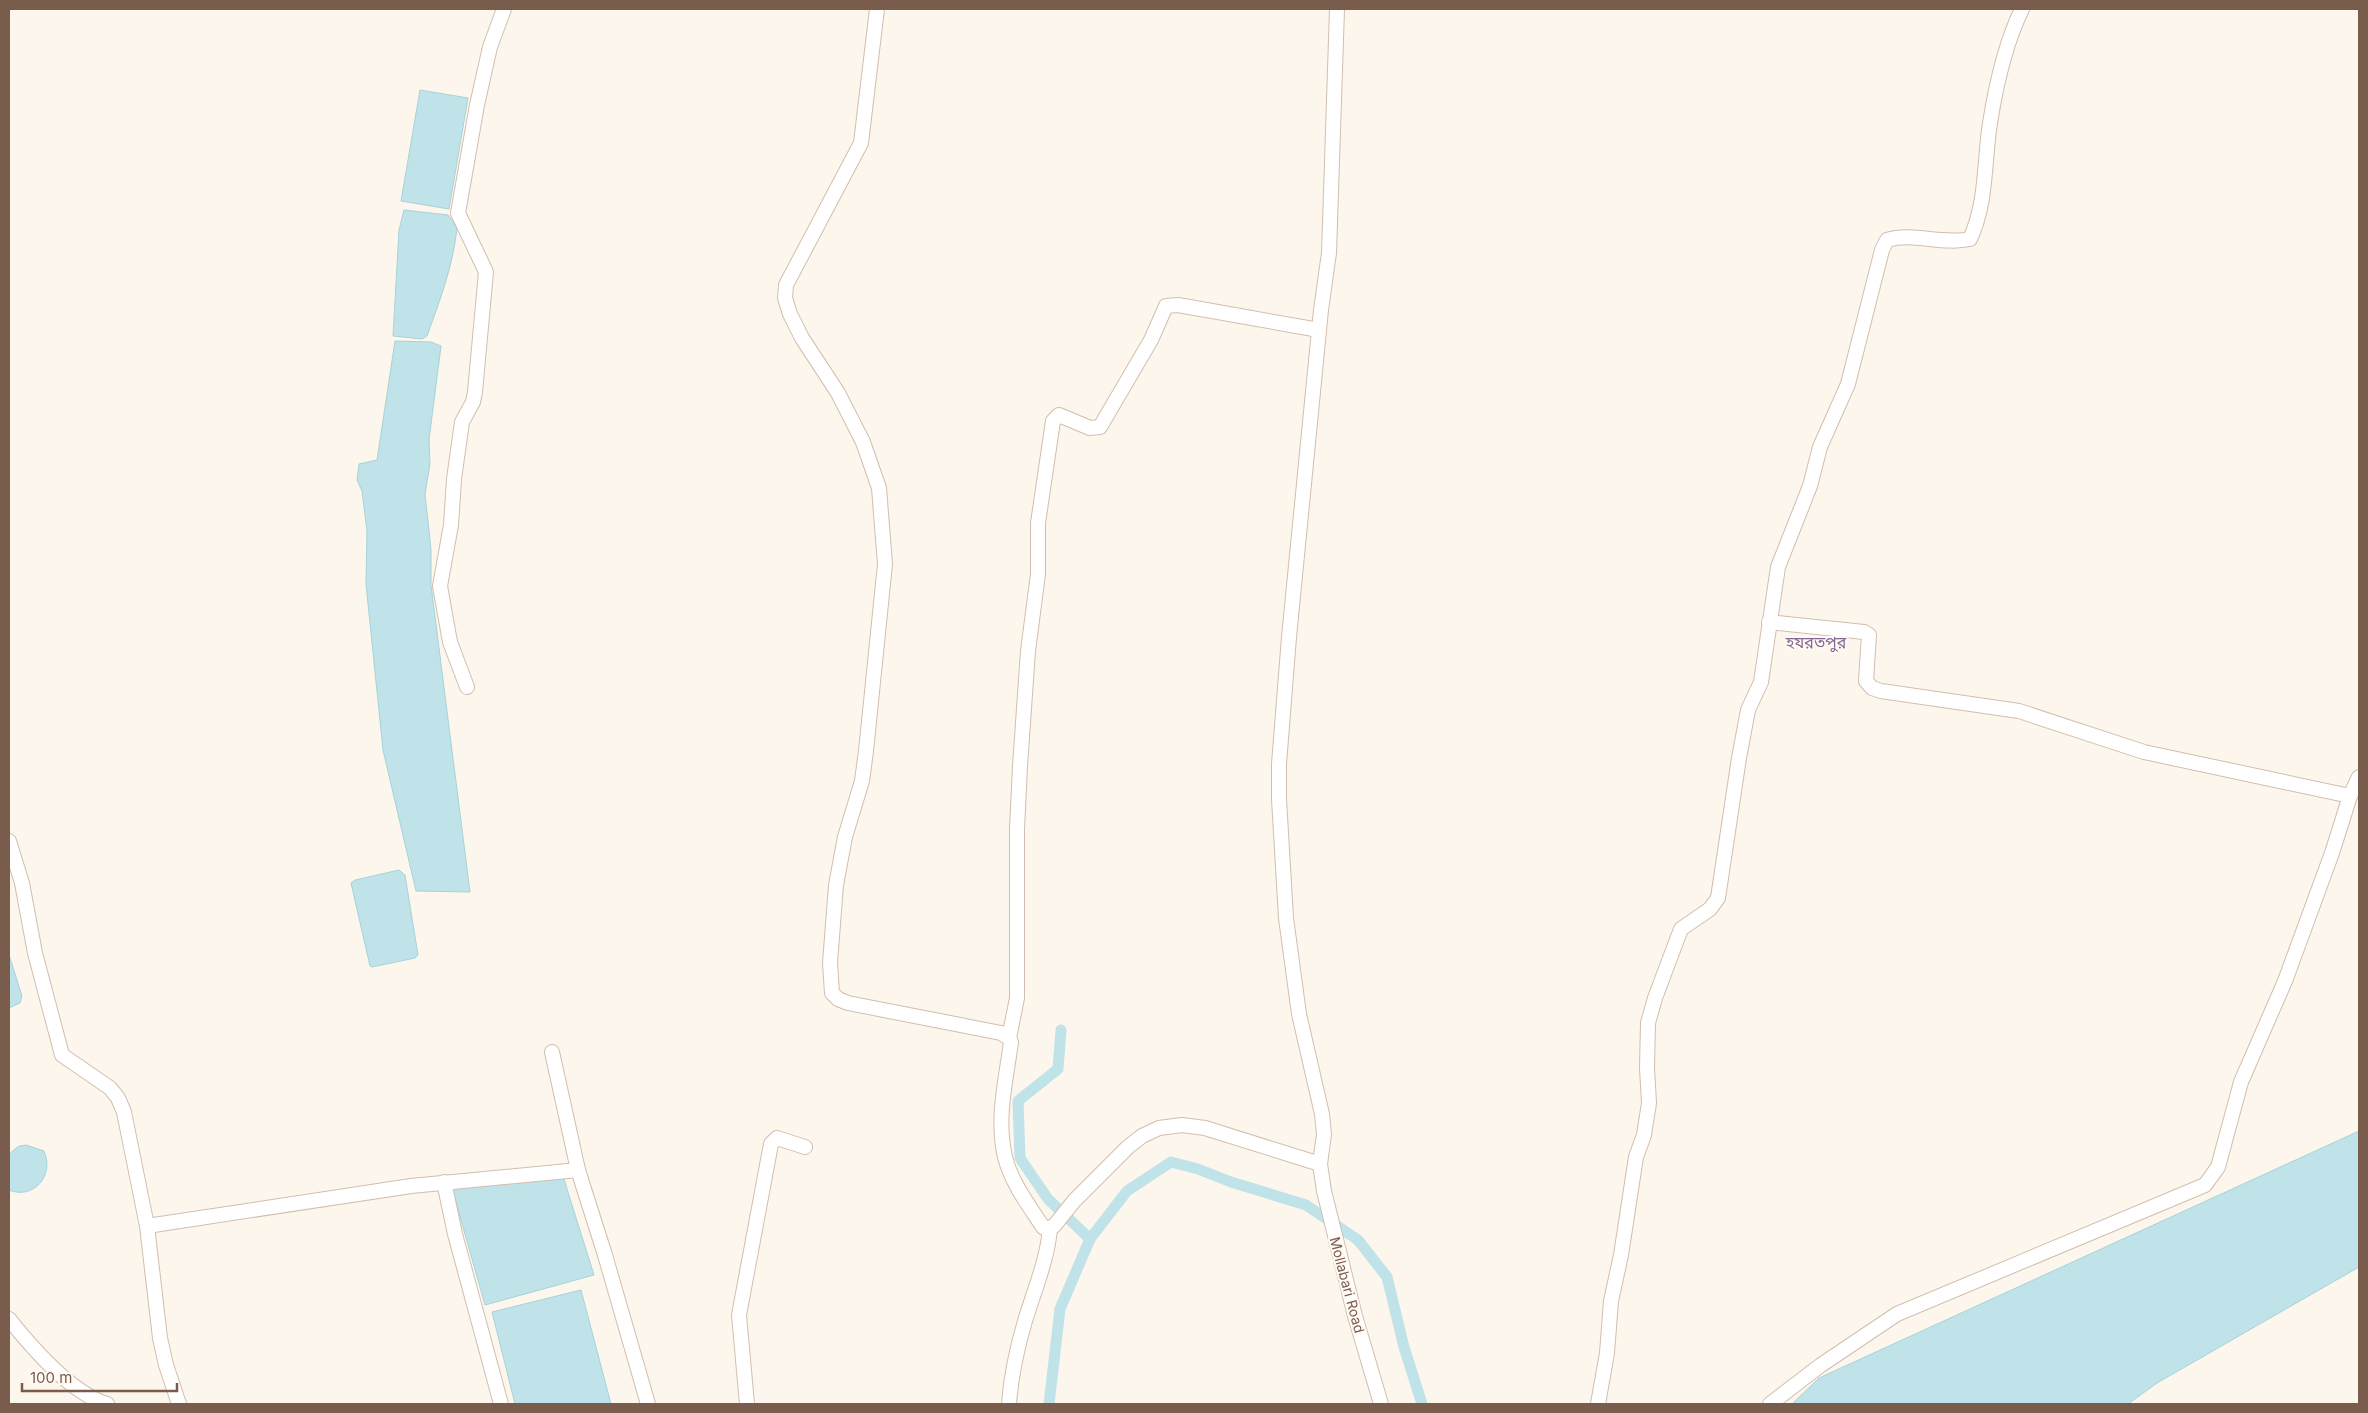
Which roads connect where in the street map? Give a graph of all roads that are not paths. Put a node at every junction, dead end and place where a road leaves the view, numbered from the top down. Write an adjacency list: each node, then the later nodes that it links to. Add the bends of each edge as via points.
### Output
1 (504, 9): 7 (street, via 490,47 458,213 486,272 473,402 462,422 451,525 440,586 450,642)
2 (877, 9): 11 (street, via 861,143 786,285 785,298 802,338 838,393 863,442 875,474 883,518 885,564 862,781 845,837 836,885 830,985 832,993 848,1003 1001,1033)
3 (1337, 9): 5 (street, Mollabari Road, via 1329,253)
4 (2022, 9): 6 (street, via 2006,49 1992,116 1976,226 1970,239 1955,242 1898,237 1887,240 1848,384 1820,448 1810,486 1778,567)
5 (1319, 330): 11 (street, via 1178,305 1166,306 1152,340 1100,427 1090,428 1059,415 1053,421 1038,523 1038,574 1028,651 1017,829 1017,998); 14 (street, Mollabari Road, via 1288,637 1279,764 1282,880 1299,1014 1322,1114 1324,1134)
6 (1769, 622): 9 (street, via 1869,635 1866,681 1881,692 2019,711 2144,752); 27 (street, via 1761,682 1748,710 1739,758 1718,898 1710,909 1681,929 1648,1023 1649,1103 1644,1135 1636,1157 1611,1301 1607,1353)
7 (467, 687)
8 (2359, 778): 9 (street)
9 (2350, 796): 28 (street, via 2285,981 2241,1082 2218,1167 2205,1185 1897,1314)
10 (9, 840): 17 (street, via 62,1054 103,1082 118,1098 124,1112)
11 (1009, 1038): 18 (street, via 1000,1132 1005,1158 1034,1214 1043,1227)
12 (552, 1052): 15 (street)
13 (805, 1147): 24 (street, via 777,1138 771,1144 739,1315)
14 (1320, 1164): 18 (street, via 1205,1128 1182,1125 1159,1128 1128,1147); 26 (street, Mollabari Road, via 1332,1232)
15 (578, 1170): 16 (street); 23 (street)
16 (444, 1182): 17 (street); 22 (street)
17 (146, 1226): 21 (street, via 160,1338)
18 (1052, 1228): 25 (street, via 1024,1323)
19 (9, 1319): 20 (street, via 71,1383 95,1400)
20 (107, 1404)
21 (178, 1404)
22 (501, 1404)
23 (648, 1404)
24 (747, 1404)
25 (1009, 1404)
26 (1381, 1404)
27 (1598, 1404)
28 (1770, 1404)

